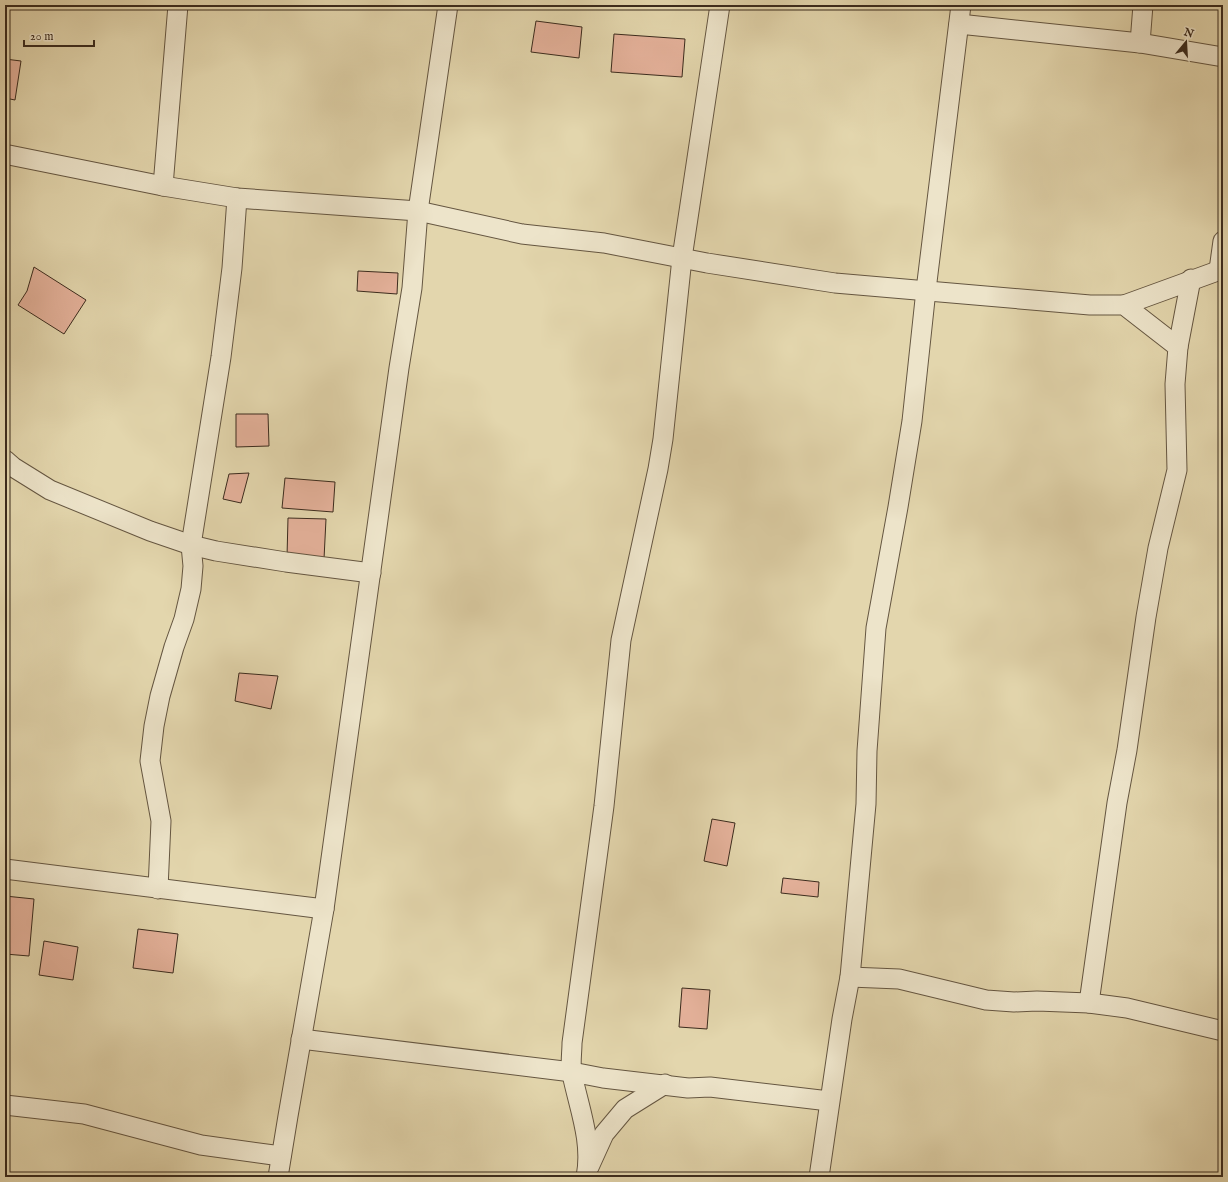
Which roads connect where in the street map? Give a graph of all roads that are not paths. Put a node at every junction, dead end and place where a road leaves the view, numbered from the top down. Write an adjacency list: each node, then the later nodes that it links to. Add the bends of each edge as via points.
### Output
1 (178, 5): 10 (street)
2 (448, 5): 12 (street)
3 (720, 5): 14 (street)
4 (961, 5): 6 (street)
5 (1143, 5): 7 (street)
6 (959, 24): 7 (street); 17 (street)
7 (1140, 43): 8 (street)
8 (1223, 57)
9 (5, 156): 10 (street)
10 (163, 186): 11 (street)
11 (238, 198): 12 (street); 21 (street, via 221,357)
12 (418, 211): 14 (street, via 522,234 604,243); 22 (street, via 412,288)
13 (1223, 241): 15 (street)
14 (682, 258): 17 (street, via 835,283); 30 (street, via 663,439 621,640 603,814 572,1043)
15 (1221, 269): 16 (street)
16 (1191, 279): 18 (street); 19 (street)
17 (926, 290): 18 (street, via 1090,305); 26 (street, via 912,421 876,628 866,804)
18 (1124, 305): 19 (street)
19 (1178, 347): 27 (street, via 1175,384 1177,470 1158,548 1146,617)
20 (5, 460): 21 (street, via 50,490)
21 (191, 545): 22 (street, via 286,562); 24 (street, via 191,589 160,696 150,761 161,821)
22 (371, 573): 25 (street)
23 (5, 869): 24 (street)
24 (158, 888): 25 (street)
25 (324, 909): 29 (street)
26 (850, 977): 27 (street, via 899,979 986,1000); 32 (street)
27 (1089, 1003): 28 (street, via 1127,1008)
28 (1223, 1031)
29 (301, 1040): 30 (street); 34 (street)
30 (572, 1072): 31 (street); 35 (street, via 586,1130)
31 (665, 1084): 32 (street); 35 (street, via 625,1109 604,1134)
32 (830, 1101): 37 (street)
33 (5, 1105): 34 (street, via 84,1114 201,1145)
34 (281, 1156): 36 (street)
35 (587, 1173)
36 (278, 1177)
37 (819, 1177)

